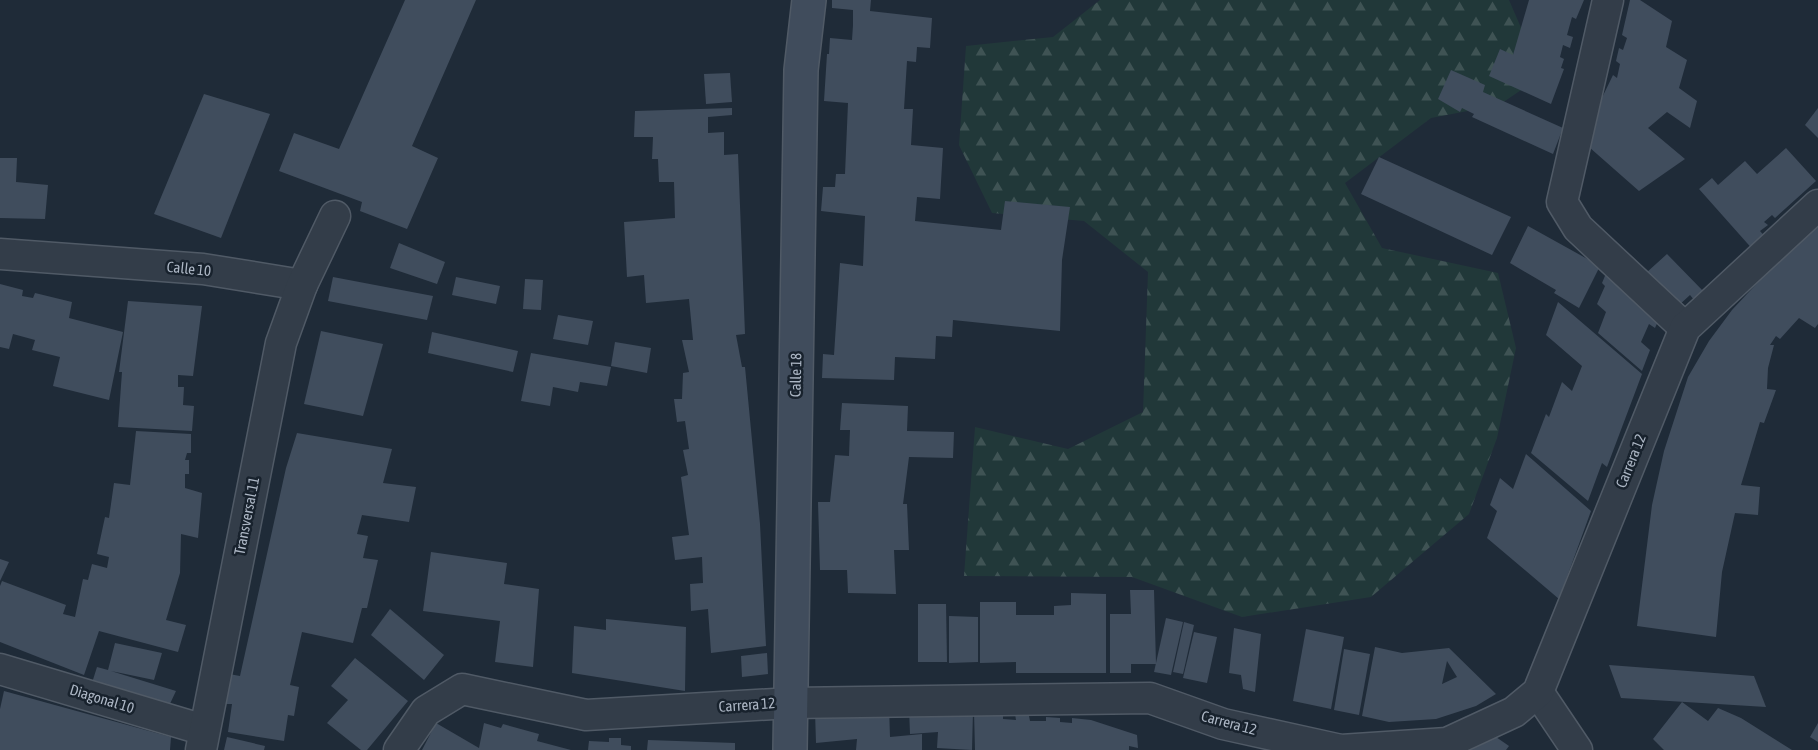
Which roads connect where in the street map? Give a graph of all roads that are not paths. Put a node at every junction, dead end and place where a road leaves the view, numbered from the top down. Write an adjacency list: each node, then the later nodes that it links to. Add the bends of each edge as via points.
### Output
1 (809, 0): 10 (main road, Calle 18, via 801,70)
2 (1608, 0): 7 (street, via 1562,202 1578,228)
3 (1818, 205): 7 (street, Carrera 12)
4 (335, 216): 6 (street)
5 (0, 254): 6 (street, Calle 10, via 203,270)
6 (302, 285): 11 (street, Transversal 11, via 282,343)
7 (1685, 328): 9 (street, Carrera 12)
8 (0, 669): 11 (street, Diagonal 10)
9 (1538, 692): 10 (street, Carrera 12, via 1514,712 1447,743 1341,750 1223,724 1150,698); 14 (street)
10 (791, 703): 12 (street, Carrera 12, via 586,715 462,689 426,711); 13 (main road, Calle 18)
11 (202, 740)
12 (399, 750)
13 (790, 750)
14 (1577, 750)

